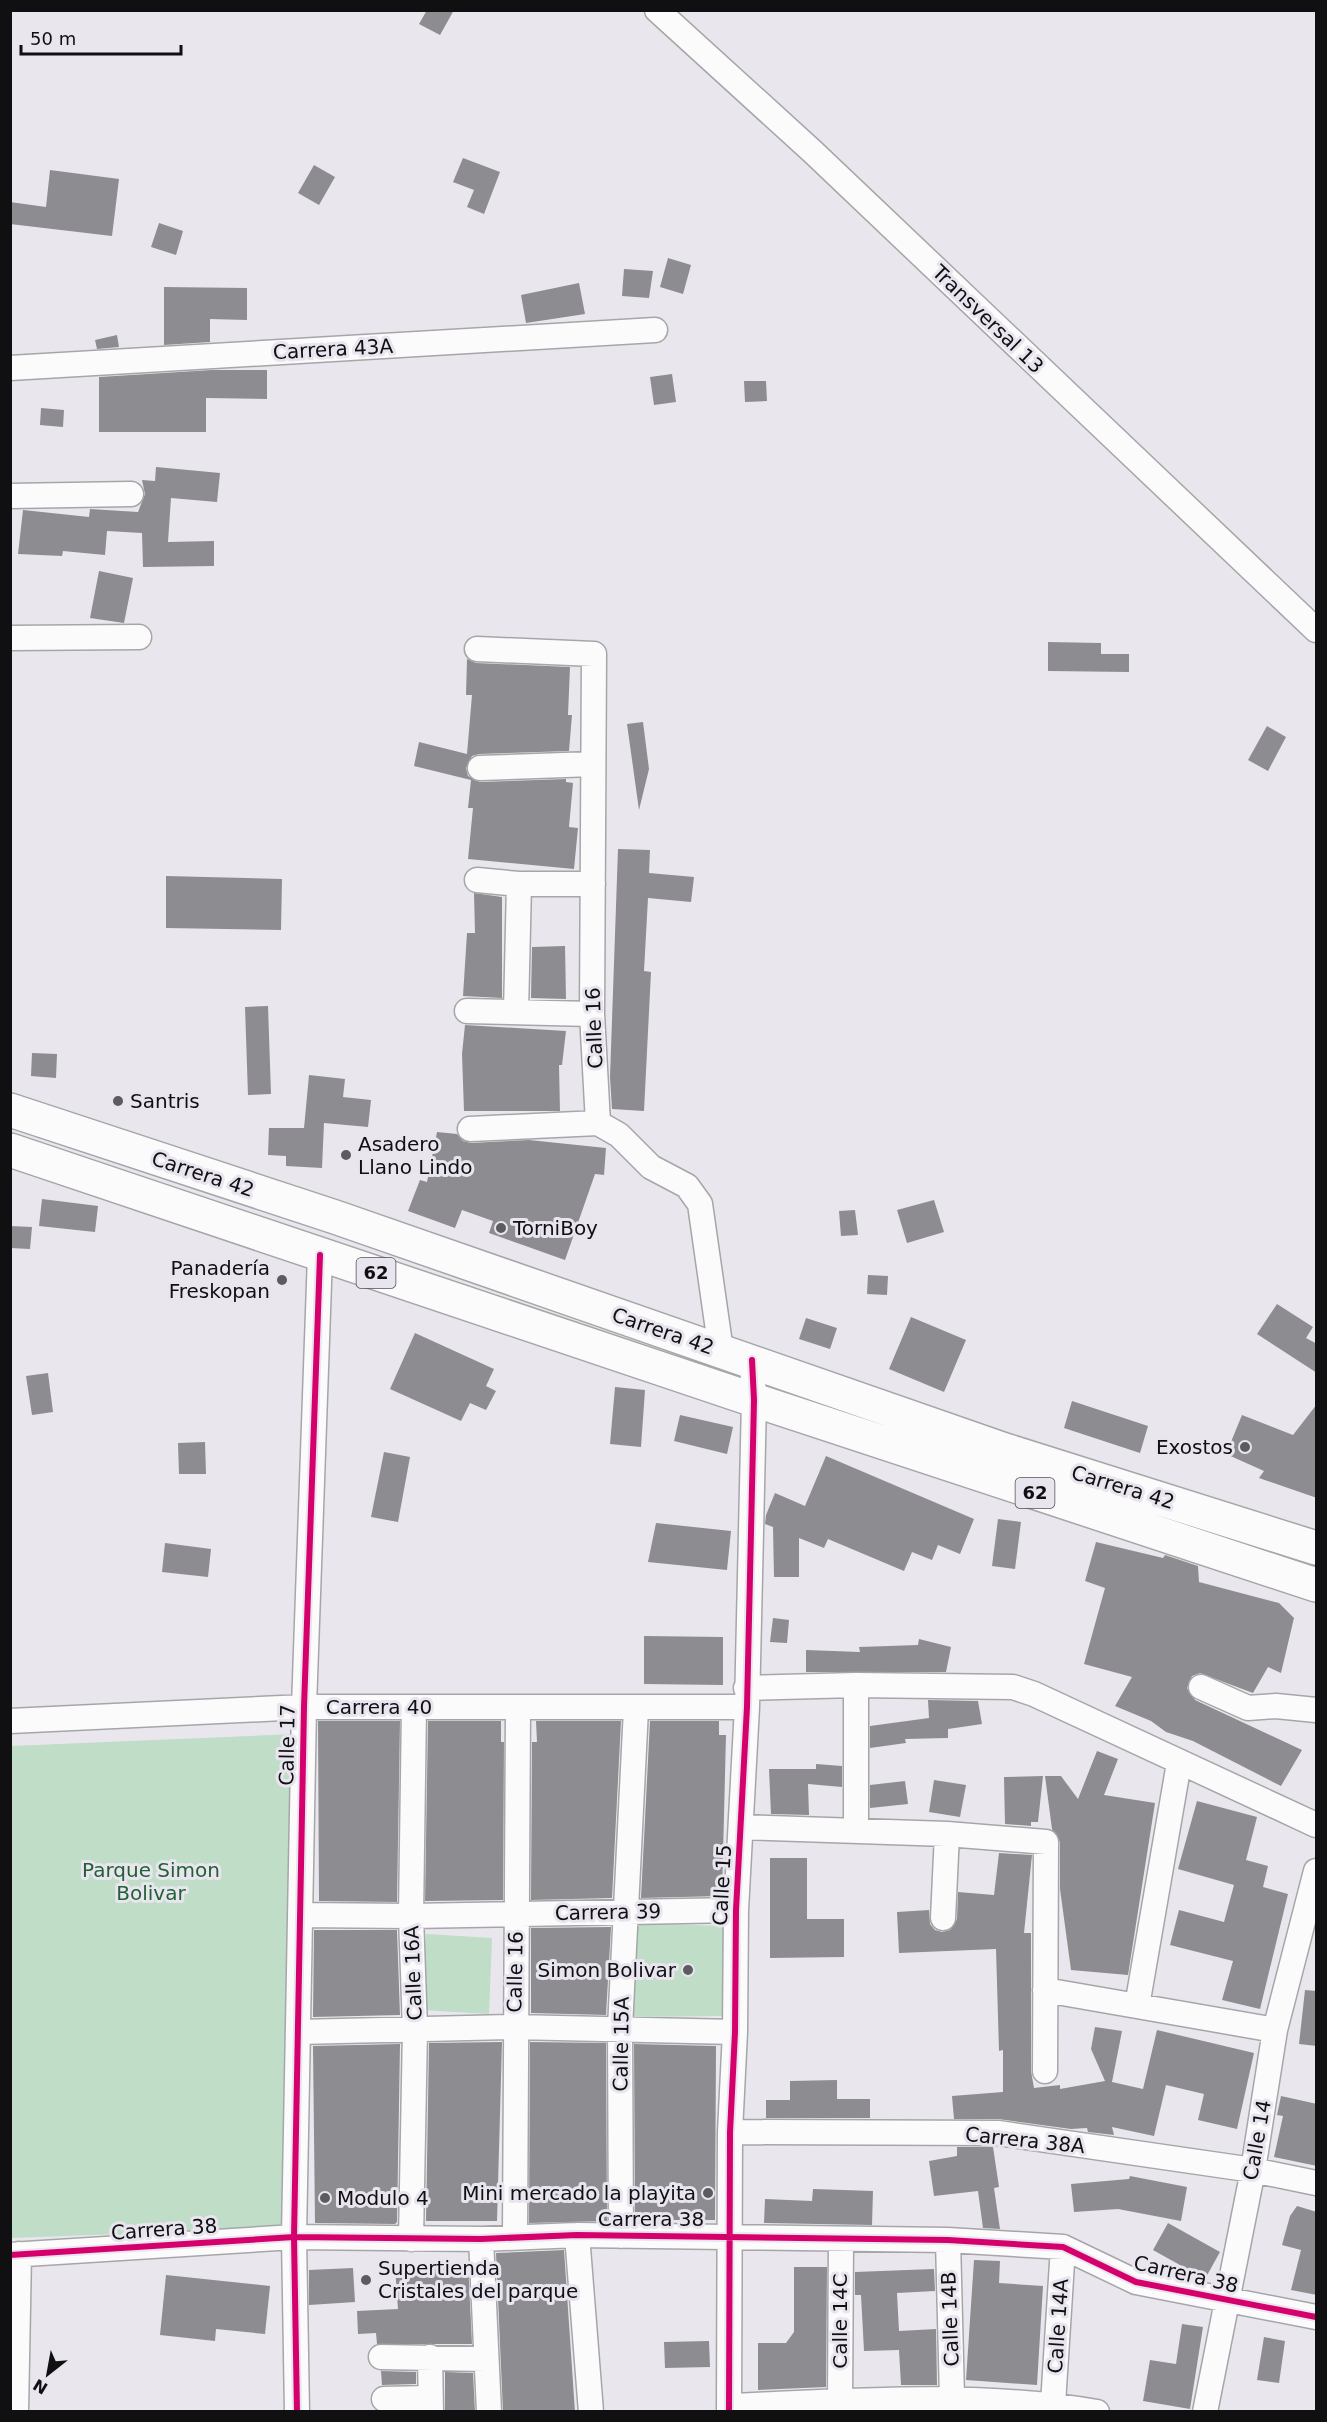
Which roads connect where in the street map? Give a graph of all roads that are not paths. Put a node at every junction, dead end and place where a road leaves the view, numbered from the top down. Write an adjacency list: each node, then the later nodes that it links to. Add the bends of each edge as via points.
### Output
1 (657, 10): 6 (street, Transversal 13, via 813,152)
2 (655, 330): 3 (street, Carrera 43A)
3 (10, 369)
4 (131, 494): 5 (street)
5 (10, 496)
6 (1317, 630)
7 (139, 637): 8 (street)
8 (10, 638)
9 (477, 649): 10 (street, Calle 16, via 594,654)
10 (593, 764): 11 (street); 14 (street, Calle 16)
11 (480, 768)
12 (477, 880): 13 (street)
13 (519, 884): 14 (street); 16 (street)
14 (593, 884): 17 (street, Calle 16)
15 (467, 1011): 16 (street)
16 (516, 1012): 17 (street)
17 (592, 1014): 19 (street, Calle 16)
18 (10, 1110): 23 (highway, Carrera 42 / 62)
19 (598, 1122): 20 (street); 23 (street, via 619,1135 651,1167 687,1186 700,1204)
20 (470, 1129)
21 (10, 1150): 22 (highway, Carrera 42 / 62)
22 (320, 1255): 25 (highway, Carrera 42 / 62); 31 (street, Calle 17)
23 (721, 1351): 24 (highway, Carrera 42 / 62)
24 (752, 1360): 25 (street, Calle 15); 26 (highway, Carrera 42 / 62, via 1005,1450)
25 (754, 1400): 27 (highway, Carrera 42 / 62); 30 (street, Calle 15)
26 (1317, 1548)
27 (1317, 1585)
28 (856, 1685): 30 (street, Carrera 40); 37 (street, Carrera 40, via 1014,1687); 40 (street)
29 (1201, 1687): 35 (street, via 1248,1708)
30 (747, 1697): 34 (street, Carrera 40); 39 (street, Calle 15)
31 (304, 1707): 32 (street, Carrera 40); 36 (street, Carrera 40); 46 (street, Calle 17)
32 (414, 1707): 33 (street, Carrera 40); 47 (street, Calle 16A)
33 (518, 1708): 34 (street, Carrera 40); 45 (street, Calle 16)
34 (636, 1709): 44 (street, Calle 15A)
35 (1317, 1710)
36 (10, 1721)
37 (1179, 1763): 38 (street, Carrera 40); 50 (street)
38 (1317, 1825)
39 (742, 1827): 40 (street); 43 (street, Calle 15)
40 (855, 1829): 41 (street)
41 (946, 1834): 48 (street); 49 (street, via 1046,1842)
42 (1317, 1871): 54 (street, Calle 14)
43 (736, 1910): 44 (street, Carrera 39); 56 (street, Calle 15)
44 (625, 1911): 45 (street, Carrera 39); 53 (street, Calle 15A)
45 (516, 1914): 47 (street, Carrera 39); 51 (street, Calle 16)
46 (300, 1915): 47 (street, Carrera 39); 55 (street, Calle 17)
47 (411, 1916): 52 (street, Calle 16A)
48 (943, 1918)
49 (1045, 1990): 50 (street); 57 (street)
50 (1137, 2006): 54 (street)
51 (514, 2027): 52 (street); 53 (street); 65 (street, Calle 16)
52 (415, 2028): 55 (street); 66 (street, Calle 16A)
53 (620, 2028): 56 (street); 62 (street, Calle 15A)
54 (1275, 2030): 59 (street, Calle 14)
55 (298, 2032): 64 (street, Calle 17)
56 (735, 2032): 58 (street, Calle 15)
57 (1045, 2070)
58 (730, 2132): 59 (street, Carrera 38A, via 998,2133); 63 (street, Calle 15)
59 (1253, 2170): 60 (street, Carrera 38A); 72 (street, Calle 14)
60 (1317, 2183)
61 (577, 2235): 62 (street, Carrera 38); 65 (street, Carrera 38); 86 (street)
62 (621, 2236): 63 (street, Carrera 38)
63 (729, 2236): 68 (street, Carrera 38); 82 (street, Calle 15)
64 (294, 2237): 66 (street, Carrera 38); 71 (street, Carrera 38); 84 (street, Calle 17)
65 (515, 2237): 67 (street, Carrera 38)
66 (411, 2239): 67 (street, Carrera 38)
67 (481, 2239): 76 (street)
68 (841, 2240): 69 (street, Carrera 38); 79 (street, Calle 14C)
69 (948, 2240): 70 (street, Carrera 38); 77 (street, Calle 14B)
70 (1063, 2247): 72 (street, Carrera 38, via 1136,2282); 80 (street, Calle 14A)
71 (15, 2255): 83 (street)
72 (1227, 2301): 73 (street, Carrera 38); 88 (street, Calle 14)
73 (1317, 2317)
74 (381, 2357): 75 (street)
75 (430, 2357): 76 (street); 81 (street)
76 (486, 2359): 85 (street)
77 (952, 2398): 79 (street); 80 (street)
78 (384, 2399): 81 (street)
79 (840, 2402): 82 (street)
80 (1053, 2404): 87 (street)
81 (430, 2405)
82 (729, 2409)
83 (16, 2412)
84 (297, 2412)
85 (489, 2412)
86 (591, 2412)
87 (1097, 2412)
88 (1205, 2412)

